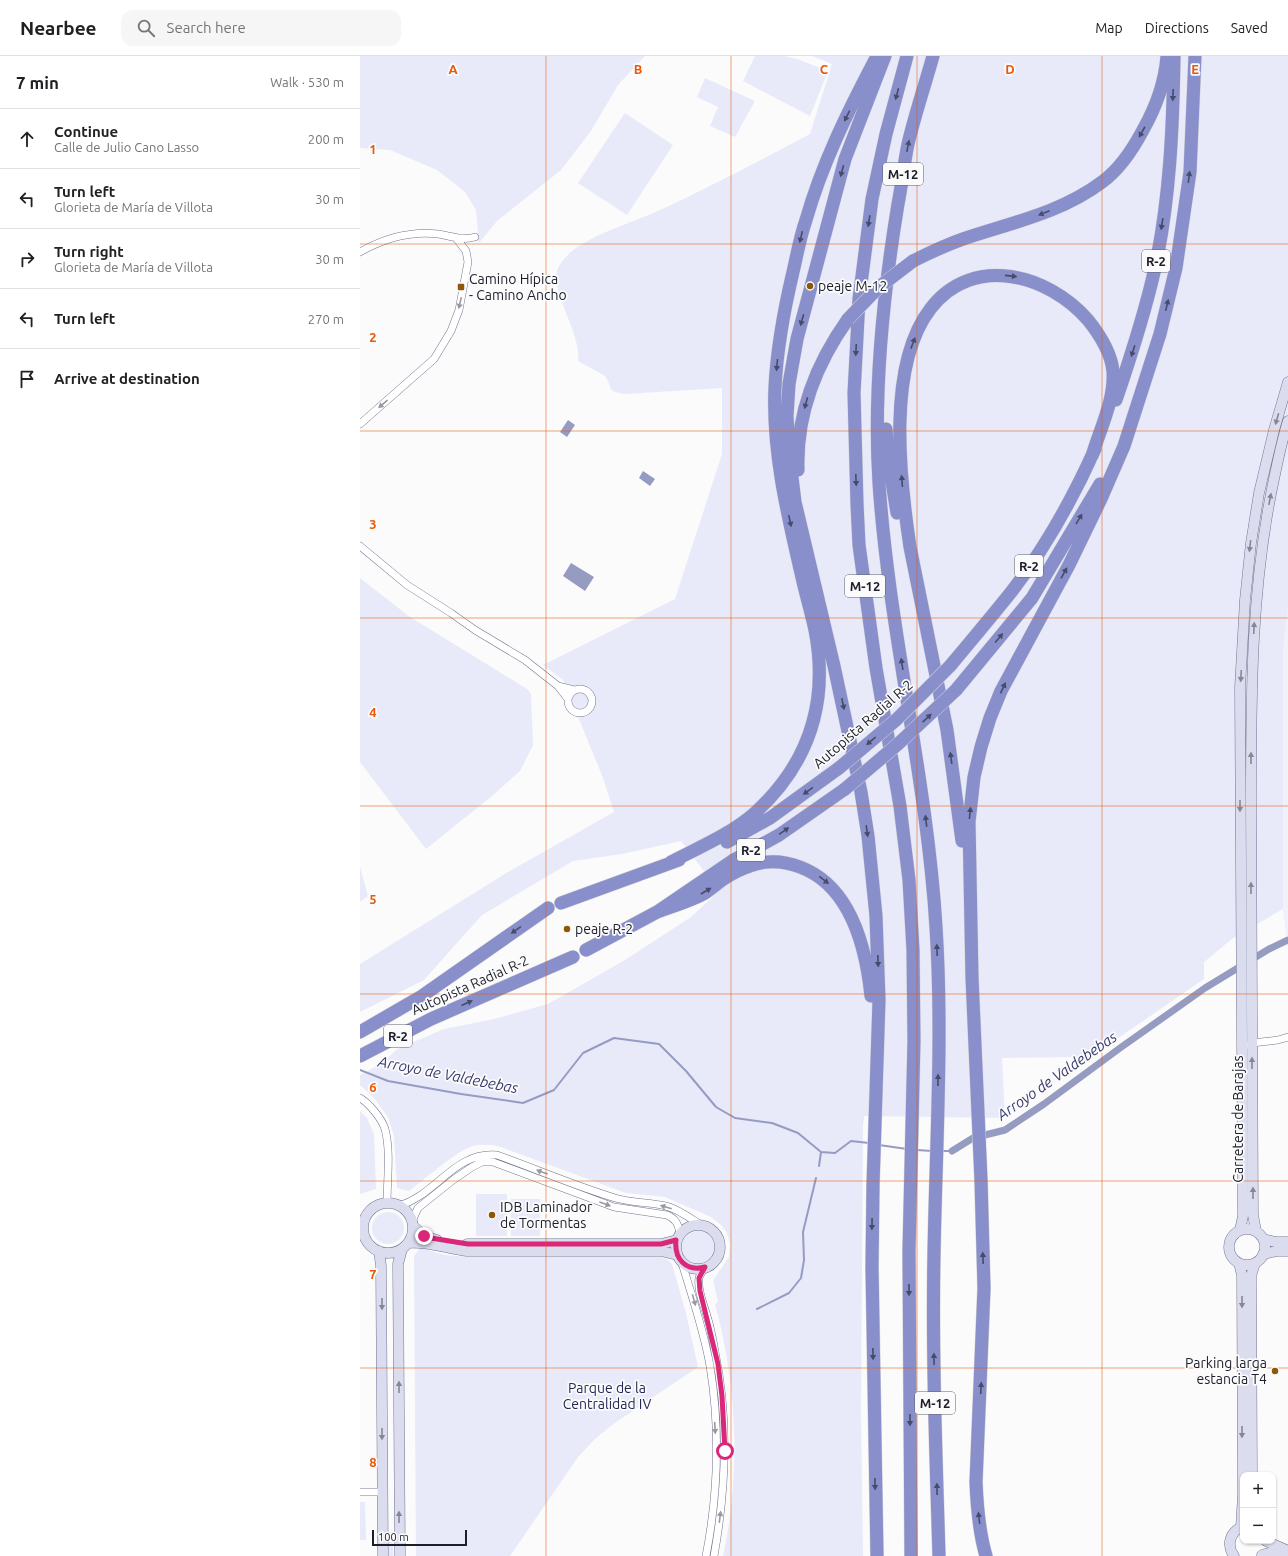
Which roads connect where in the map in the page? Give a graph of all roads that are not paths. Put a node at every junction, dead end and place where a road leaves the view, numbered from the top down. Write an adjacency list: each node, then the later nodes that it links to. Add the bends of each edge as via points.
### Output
1 (878, 56): 23 (highway, one-way to 23, via 842,125 806,220 785,305 775,388 780,469 815,631 819,669 818,702 808,740 783,784 745,821)
2 (885, 56): 18 (highway, one-way to 18, via 845,159 796,339 788,384 789,454 795,502)
3 (907, 56): 72 (highway, M-12, one-way to 72, via 872,199 859,299 854,393 859,545 876,668 900,806 909,880 913,950 914,1040 909,1251)
4 (933, 56): 11 (highway, M-12, one-way to 4, via 889,254 908,144)
5 (1167, 56): 18 (highway, one-way to 18, bridge, via 1161,89 1152,114 1124,161 1103,182 1071,202 1030,219 962,240 913,261 879,287 848,319 832,341 818,369 808,398 799,439 798,487)
6 (1174, 56): 16 (highway, R-2, one-way to 16, via 1169,170 1155,267 1138,334 1114,407)
7 (1195, 56): 13 (highway, R-2, one-way to 7, via 1176,268 1190,172)
8 (456, 238): 9 (street); 9 (street, via 475,237); 10 (street, via 437,234 413,234 392,238)
9 (466, 251): 15 (street, one-way to 15, via 468,262 459,310 451,331 434,359)
10 (360, 252)
11 (885, 295): 19 (highway, via 885,419 889,462 896,511); 73 (highway, M-12, one-way to 11, via 933,1315 938,1119 937,932 923,800 889,588 879,482 878,385)
12 (1288, 382): 33 (street, Carretera de Barajas, one-way to 33, via 1259,493 1246,592 1240,687)
13 (1141, 397): 26 (highway, R-2, one-way to 13, bridge, via 732,861 779,835 845,789 956,690 1032,598 1095,493); 29 (highway, one-way to 13, via 969,822 974,777 981,747 1001,691 1101,500)
14 (1288, 421): 32 (street, Carretera de Barajas, one-way to 14, via 1251,686 1262,543)
15 (360, 424)
16 (1092, 456): 19 (highway, one-way to 16, via 906,518 900,424 903,381 910,350 919,328 939,299 971,280 1010,276 1032,281 1055,292 1075,306 1103,341 1113,370 1110,401); 23 (highway, Autopista Radial R-2 / R-2, one-way to 23, bridge, via 1048,538 1013,590 950,666 896,720 839,768 770,818 715,848)
17 (360, 546): 20 (street, via 407,584 525,660)
18 (809, 558): 35 (highway, one-way to 35, via 850,738 868,836 878,960)
19 (932, 657): 29 (highway, one-way to 19, via 956,793 947,730)
20 (558, 686): 21 (street); 22 (street)
21 (574, 690): 22 (street); 22 (street, via 581,689 587,692 591,697 590,707 582,712 575,712 568,706)
22 (568, 699)
23 (671, 862): 24 (highway, Autopista Radial R-2 / R-2)
24 (561, 902)
25 (548, 908): 30 (highway, Autopista Radial R-2 / R-2, one-way to 30, via 422,996)
26 (657, 912): 27 (highway, R-2); 35 (highway, one-way to 35, via 706,892 733,873 760,863 782,862 795,865 822,878 842,901 860,942 870,984)
27 (586, 950)
28 (573, 957): 34 (highway, Autopista Radial R-2 / R-2, one-way to 28, via 431,1019)
29 (972, 978): 74 (highway, one-way to 29, via 980,1531 976,1482 984,1288)
30 (360, 1032)
31 (1288, 1037): 32 (street)
32 (1252, 1043): 33 (street); 45 (street, Carretera de Barajas, one-way to 32, via 1253,1215)
33 (1242, 1051): 44 (street, Carretera de Barajas, via 1243,1216)
34 (363, 1054)
35 (877, 1056): 71 (highway, one-way to 71, via 872,1282)
36 (360, 1098): 37 (street, via 373,1109 385,1128)
37 (387, 1204): 38 (street); 39 (street, via 376,1206)
38 (398, 1206): 41 (street, via 404,1209); 42 (street, one-way to 38, via 670,1208 612,1198 497,1155 487,1154 465,1160 412,1201)
39 (372, 1210): 40 (street); 43 (street, via 366,1217)
40 (360, 1211)
41 (412, 1223): 46 (street, via 424,1236 468,1244 661,1244); 46 (street, one-way to 46, via 418,1208 453,1180 482,1162 493,1162 614,1207 667,1215 677,1222); 48 (street, via 412,1233)
42 (700, 1225): 46 (street, via 689,1227); 55 (street, via 715,1234 719,1244 716,1258)
43 (362, 1229): 49 (street, via 368,1243)
44 (1240, 1230): 45 (street, via 1251,1229); 53 (street, via 1231,1238 1229,1244 1231,1256)
45 (1259, 1235): 47 (street, via 1276,1242); 51 (street, via 1264,1249)
46 (678, 1237): 52 (street, via 676,1248)
47 (1288, 1242)
48 (405, 1246): 49 (street, via 394,1252); 52 (street, via 422,1242 467,1250 661,1251); 68 (street, one-way to 48, via 398,1264)
49 (379, 1251): 58 (street, one-way to 58)
50 (1288, 1251): 51 (street)
51 (1263, 1254): 54 (street)
52 (680, 1259): 55 (street, via 693,1268); 69 (street, one-way to 69, via 706,1347 713,1397 715,1477)
53 (1240, 1263): 54 (street); 59 (street, one-way to 59)
54 (1255, 1263): 56 (street, via 1251,1276)
55 (705, 1267): 70 (street, one-way to 55, via 722,1503 725,1451 718,1364 700,1291 699,1278)
56 (1252, 1472)
57 (360, 1492): 58 (street)
58 (383, 1492): 67 (street)
59 (1242, 1508)
60 (1240, 1528): 64 (street, via 1232,1534)
61 (1266, 1544): 66 (street)
62 (1273, 1544): 63 (street)
63 (1288, 1550)
64 (1230, 1554)
65 (1288, 1554): 66 (street, via 1280,1551)
66 (1262, 1555)
67 (383, 1556)
68 (400, 1556)
69 (706, 1556)
70 (714, 1556)
71 (877, 1556)
72 (911, 1556)
73 (939, 1556)
74 (986, 1556)

